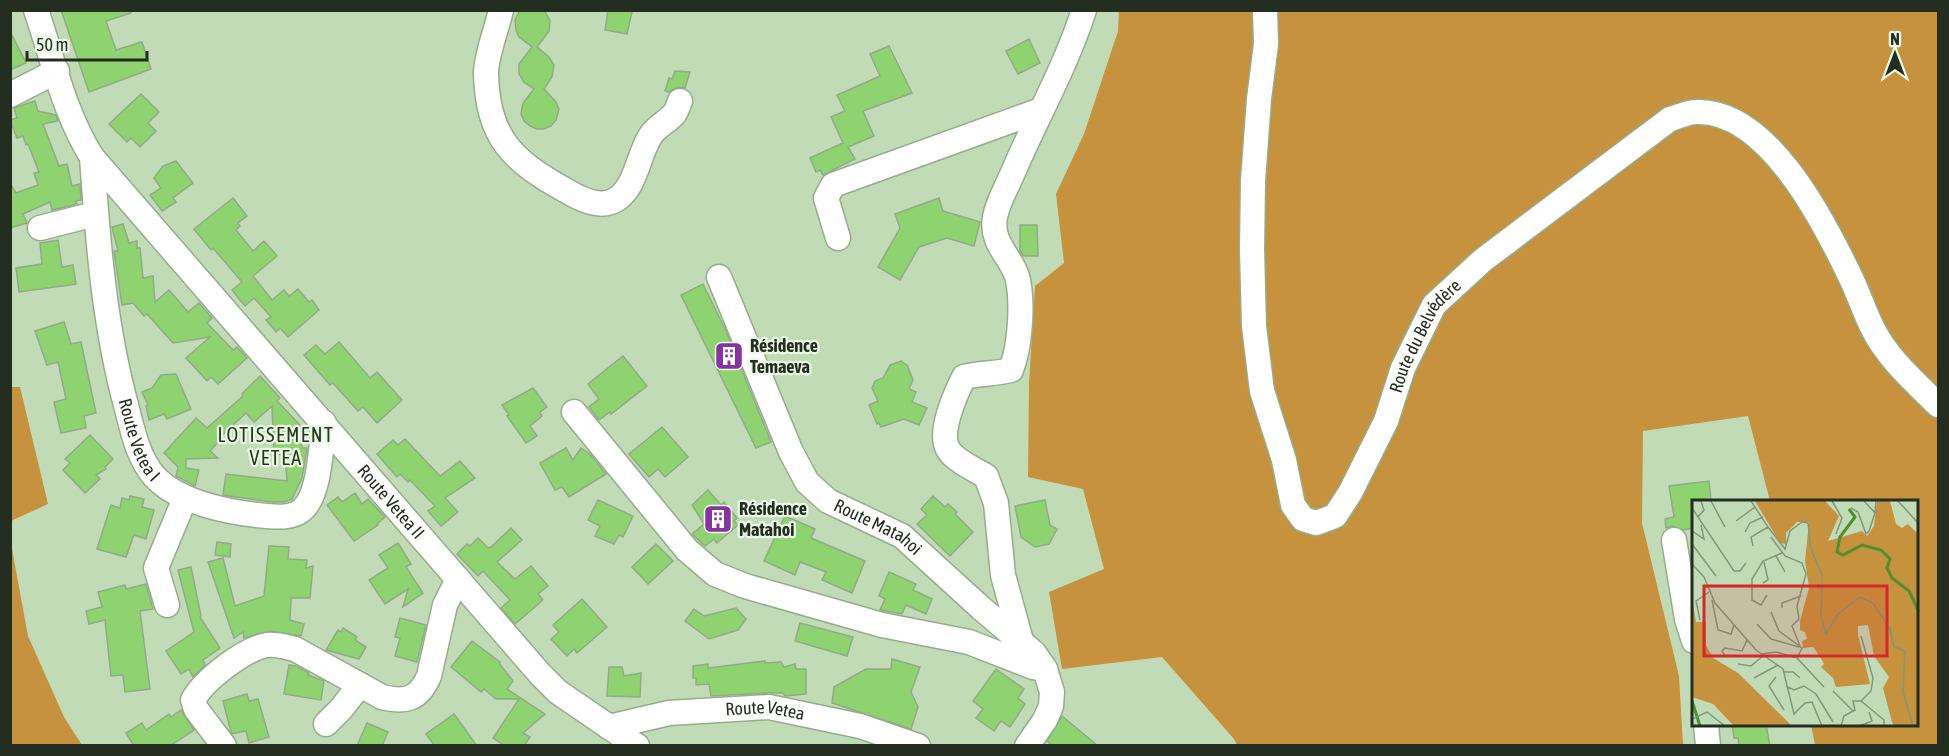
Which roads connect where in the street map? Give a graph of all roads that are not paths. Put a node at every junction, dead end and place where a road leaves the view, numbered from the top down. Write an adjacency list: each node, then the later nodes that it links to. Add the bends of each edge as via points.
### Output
1 (36, 10): 5 (street)
2 (501, 10): 7 (street, via 486,72 494,123 513,155 529,169 578,197 608,204 621,196 652,133 675,114)
3 (1084, 10): 8 (street, via 1076,37)
4 (1265, 10): 14 (street, Route du Belvédère, via 1266,44 1253,181 1254,326 1262,391 1284,460 1293,505 1303,519 1316,523 1335,516 1350,493 1386,421 1403,368 1434,305 1483,260 1670,119 1695,111 1723,115 1744,125 1779,158 1828,231 1874,330 1900,367)
5 (57, 71): 6 (street); 9 (street, via 82,141)
6 (10, 95)
7 (680, 101)
8 (1041, 110): 12 (street, via 833,184 826,198); 22 (street, via 995,216 994,233 1018,278 1017,354 1011,370 964,377 945,432 948,449 963,464 986,476 996,503 1003,575)
9 (92, 156): 10 (street, Route Vetea I); 16 (street, Route Vetea II)
10 (95, 214): 11 (street); 17 (street, Route Vetea I, via 109,329 133,432 143,460 155,477)
11 (40, 228)
12 (838, 238)
13 (720, 277): 22 (street, Route Matahoi, via 791,452 807,482 828,501 902,536)
14 (1938, 405)
15 (574, 412): 23 (street, via 687,550 715,573 745,586 872,622 969,642)
16 (324, 423): 17 (street, Route Vetea I, via 314,488 304,509 296,514 264,516); 19 (street, Route Vetea II)
17 (185, 498): 20 (street, via 156,568)
18 (1674, 540): 21 (street)
19 (458, 579): 24 (street, via 445,604 424,687 398,701); 27 (street, Route Vetea II, via 558,692)
20 (167, 605)
21 (1692, 634)
22 (1021, 641): 23 (street, Route Matahoi)
23 (1045, 669): 31 (street, Route Matahoi, via 1052,692 1051,706)
24 (360, 685): 25 (street); 28 (street, via 295,649 268,645 253,650 199,689 193,700)
25 (326, 724)
26 (1706, 726): 32 (street)
27 (609, 727): 29 (street, Route Vetea II); 30 (street, Route Vetea, via 669,713 769,707 860,726)
28 (224, 746)
29 (637, 746)
30 (918, 746)
31 (1027, 746)
32 (1708, 746)

